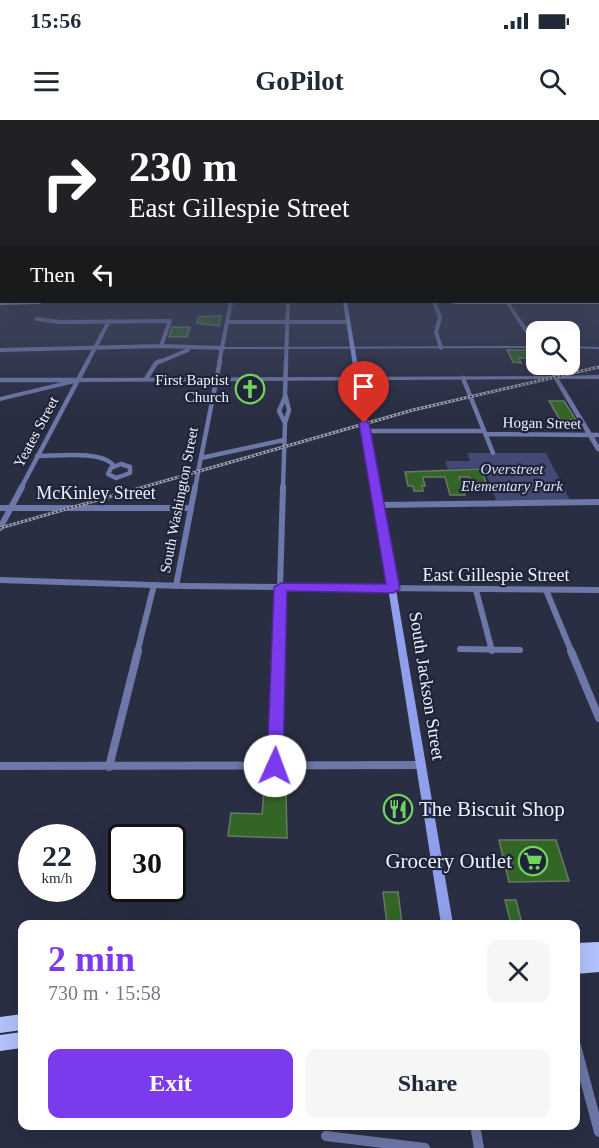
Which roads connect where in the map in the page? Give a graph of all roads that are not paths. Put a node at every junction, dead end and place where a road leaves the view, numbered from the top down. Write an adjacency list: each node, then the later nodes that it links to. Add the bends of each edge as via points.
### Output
1 (229, 314): 8 (street, South Washington Street)
2 (288, 314): 9 (street)
3 (347, 314): 10 (main road, South Jackson Street)
4 (439, 314): 19 (street, via 436,332)
5 (515, 314): 11 (street)
6 (37, 319): 7 (street)
7 (109, 321): 12 (street, via 170,321); 22 (street, Yeates Street)
8 (228, 322): 9 (street); 16 (street, South Washington Street)
9 (288, 322): 10 (street); 17 (street)
10 (348, 322): 18 (main road, South Jackson Street)
11 (526, 330)
12 (161, 346): 15 (street); 22 (street)
13 (526, 347): 19 (street)
14 (580, 347): 20 (street)
15 (199, 348): 16 (street); 26 (street, via 180,351 156,363)
16 (223, 348): 17 (street); 27 (street, South Washington Street)
17 (287, 348): 18 (street); 31 (street)
18 (351, 348): 19 (street); 28 (main road, South Jackson Street)
19 (441, 348)
20 (599, 348)
21 (0, 349): 22 (street)
22 (94, 349): 30 (street, Yeates Street)
23 (556, 377): 24 (street); 25 (street); 39 (street)
24 (599, 377)
25 (464, 378): 28 (street); 38 (street)
26 (146, 379): 27 (street); 30 (street)
27 (218, 379): 31 (street); 45 (street, South Washington Street)
28 (356, 379): 31 (street); 37 (main road, South Jackson Street)
29 (0, 380): 30 (street)
30 (78, 380): 33 (street); 44 (street, Yeates Street)
31 (286, 380): 32 (street)
32 (285, 394): 34 (street); 35 (street)
33 (0, 399)
34 (281, 405): 35 (street); 36 (street, via 279,411)
35 (288, 405): 36 (street)
36 (285, 415): 41 (street)
37 (366, 431): 38 (street, Hogan Street); 48 (main road, South Jackson Street)
38 (484, 433): 39 (street, Hogan Street); 43 (street)
39 (591, 435): 40 (street, Hogan Street); 42 (street)
40 (599, 435)
41 (284, 440): 45 (street); 56 (street)
42 (599, 450)
43 (493, 453)
44 (37, 456): 46 (street, via 99,456 109,459); 50 (street, Yeates Street)
45 (201, 458): 51 (street, South Washington Street)
46 (114, 466)
47 (599, 502): 48 (street)
48 (379, 505): 57 (main road, South Jackson Street)
49 (0, 508): 50 (street, McKinley Street)
50 (10, 508): 51 (street, McKinley Street); 52 (street, Yeates Street)
51 (191, 508): 55 (street, South Washington Street)
52 (0, 528)
53 (0, 580): 54 (street, East Gillespie Street)
54 (154, 585): 55 (street, East Gillespie Street); 68 (street, South Washington Street)
55 (176, 586): 56 (street, East Gillespie Street)
56 (281, 587): 57 (street, East Gillespie Street); 67 (street)
57 (393, 589): 58 (street, East Gillespie Street); 65 (main road, South Jackson Street)
58 (476, 590): 59 (street, East Gillespie Street); 63 (street)
59 (546, 590): 60 (street, East Gillespie Street); 64 (street)
60 (599, 590)
61 (460, 649): 63 (street)
62 (520, 650): 63 (street)
63 (492, 651)
64 (599, 718)
65 (422, 765): 67 (street); 69 (main road, South Jackson Street)
66 (0, 766): 68 (street)
67 (275, 766): 68 (street)
68 (109, 767)
69 (446, 920)
70 (599, 950): 71 (main road)
71 (580, 951)
72 (599, 964): 73 (main road)
73 (580, 966)
74 (18, 1023): 75 (main road)
75 (0, 1025)
76 (18, 1041): 77 (main road)
77 (0, 1043)
78 (580, 1061): 80 (street)
79 (476, 1130): 83 (street)
80 (599, 1132)
81 (326, 1136): 82 (street)
82 (425, 1148)
83 (479, 1148)

